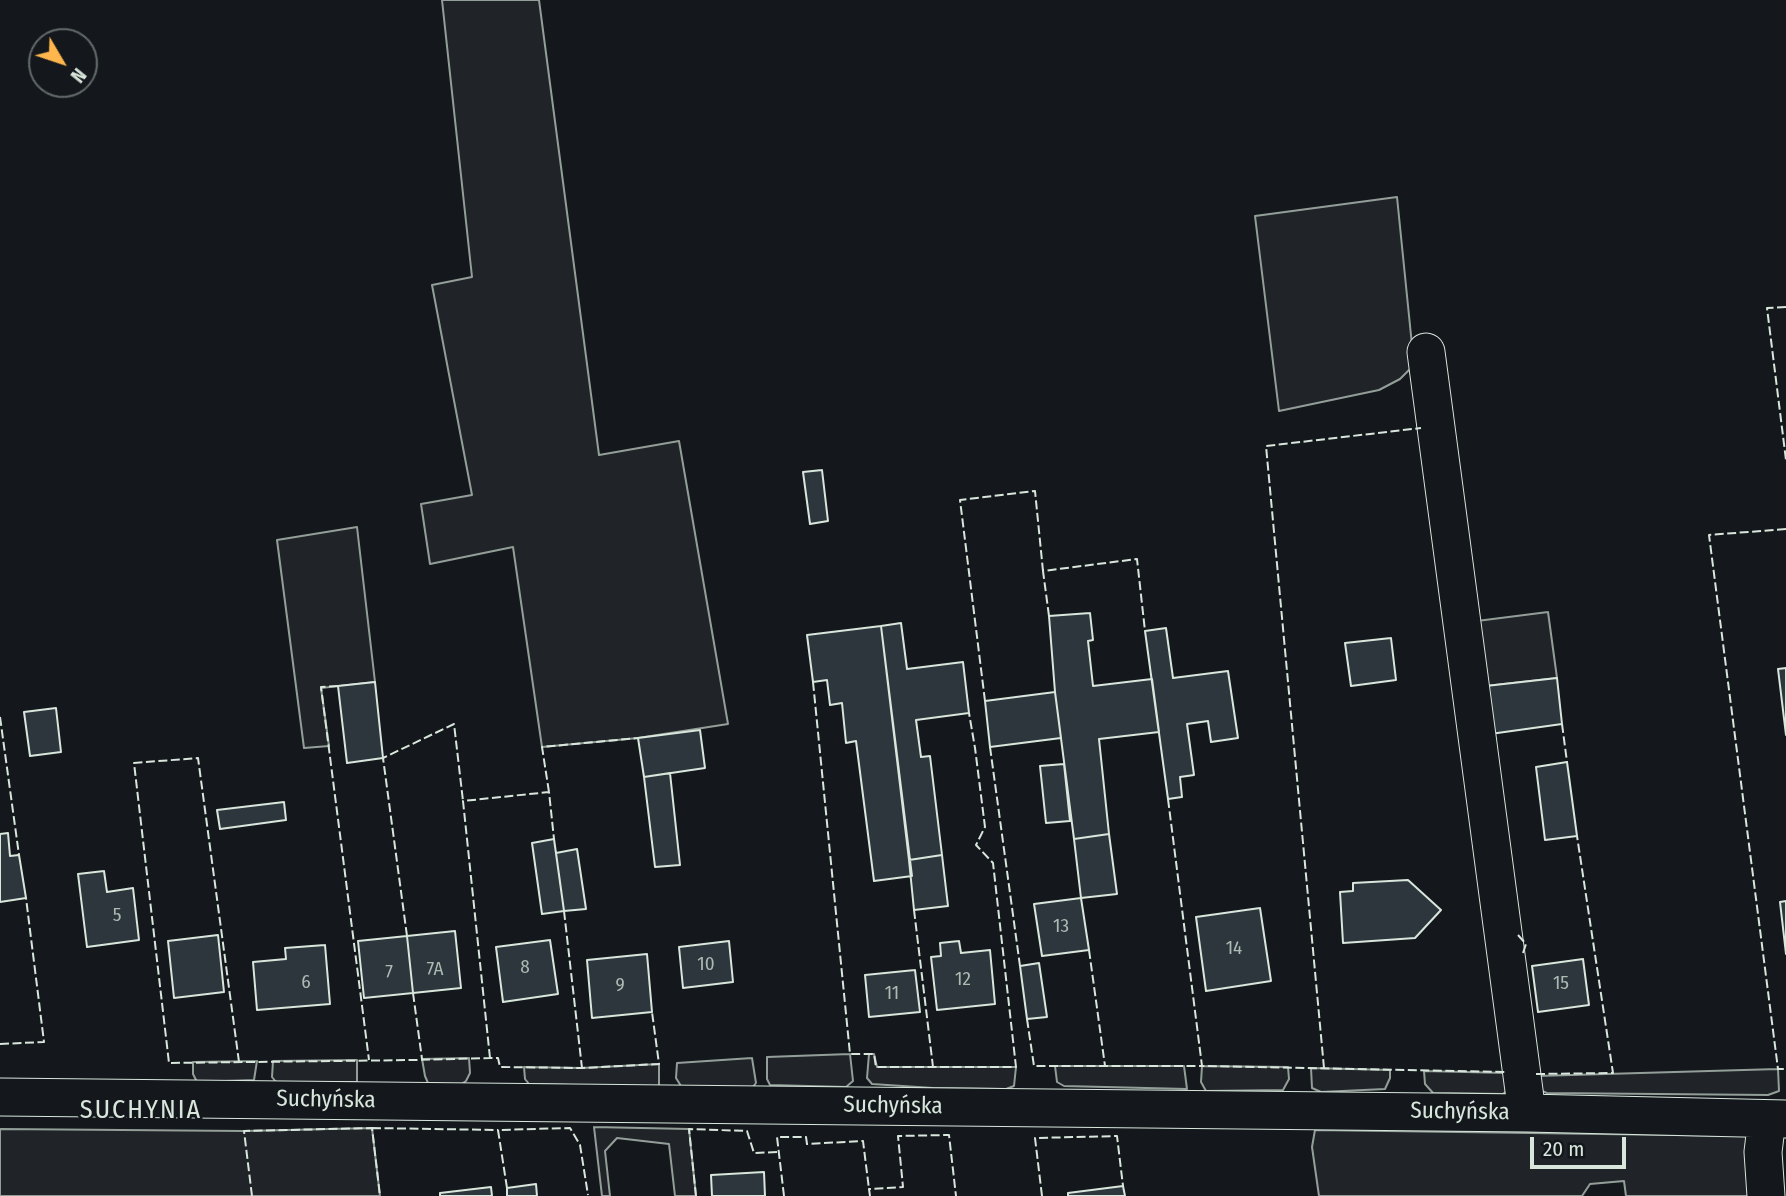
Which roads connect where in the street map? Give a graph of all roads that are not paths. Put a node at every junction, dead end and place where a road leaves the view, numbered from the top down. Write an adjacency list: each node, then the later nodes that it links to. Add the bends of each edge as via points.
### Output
1 (1426, 352): 3 (street)
2 (0, 1097): 3 (street, Suchyńska)
3 (1527, 1113): 4 (street, Suchyńska)
4 (1777, 1119): 5 (street, via 1763,1152)
5 (1766, 1196)

